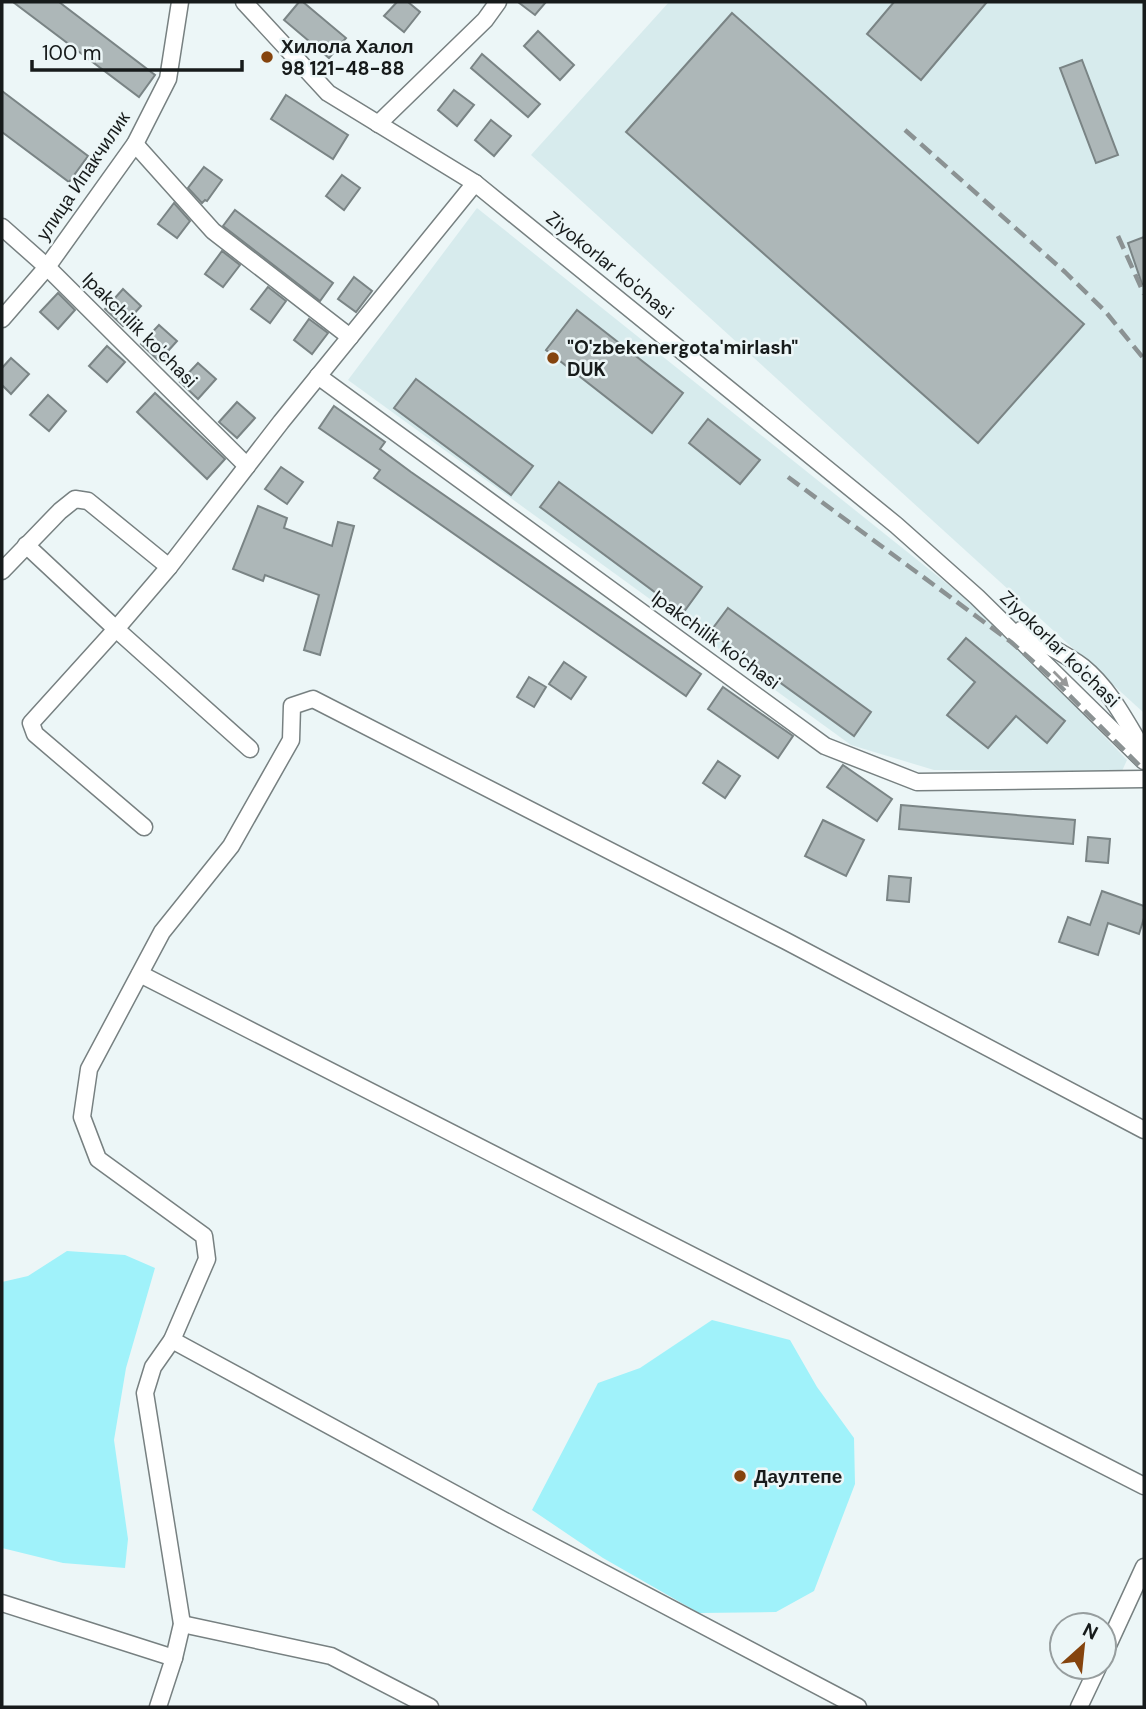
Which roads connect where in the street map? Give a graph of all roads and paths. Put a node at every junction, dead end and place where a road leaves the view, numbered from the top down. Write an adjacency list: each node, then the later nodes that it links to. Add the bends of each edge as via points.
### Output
1 (180, 2): 5 (street, улица Ипакчилик, via 168,79)
2 (244, 2): 4 (street, Ziyokorlar ko'chasi, via 328,93)
3 (498, 2): 4 (street)
4 (378, 124): 6 (street, Ziyokorlar ko'chasi)
5 (135, 144): 8 (street, улица Ипакчилик); 10 (street, via 214,231)
6 (475, 183): 10 (street); 16 (street, Ziyokorlar ko'chasi, via 896,525)
7 (2, 227): 8 (street, Ipakchilik ko'chasi)
8 (47, 267): 9 (street, улица Ипакчилик); 12 (street, Ipakchilik ko'chasi)
9 (2, 319)
10 (349, 337): 11 (street)
11 (318, 376): 12 (street); 21 (street, Ipakchilik ko'chasi, via 825,746 917,782)
12 (247, 466): 14 (street)
13 (26, 545): 14 (street, via 75,499 88,502); 15 (street); 17 (street)
14 (169, 567): 17 (street)
15 (2, 571)
16 (977, 597): 19 (street, Ziyokorlar ko'chasi, via 1090,674); 20 (street, Ziyokorlar ko'chasi, one-way to 20)
17 (116, 629): 18 (street); 22 (street, via 31,723 35,734)
18 (250, 749)
19 (1144, 751)
20 (1144, 761)
21 (1144, 779)
22 (144, 827)
23 (140, 974): 24 (street, via 162,932 231,846 290,740 292,706 313,699); 25 (street, via 89,1069 82,1118 98,1159 204,1236 207,1259); 26 (street)
24 (1144, 1130)
25 (172, 1340): 29 (street, via 153,1367 145,1393); 35 (street)
26 (1144, 1486)
27 (1144, 1567): 30 (street)
28 (2, 1603): 31 (street)
29 (182, 1624): 31 (street); 34 (street, via 331,1656)
30 (1118, 1624)
31 (174, 1658): 33 (street)
32 (1091, 1681): 36 (street)
33 (158, 1707)
34 (430, 1707)
35 (858, 1707)
36 (1079, 1707)

